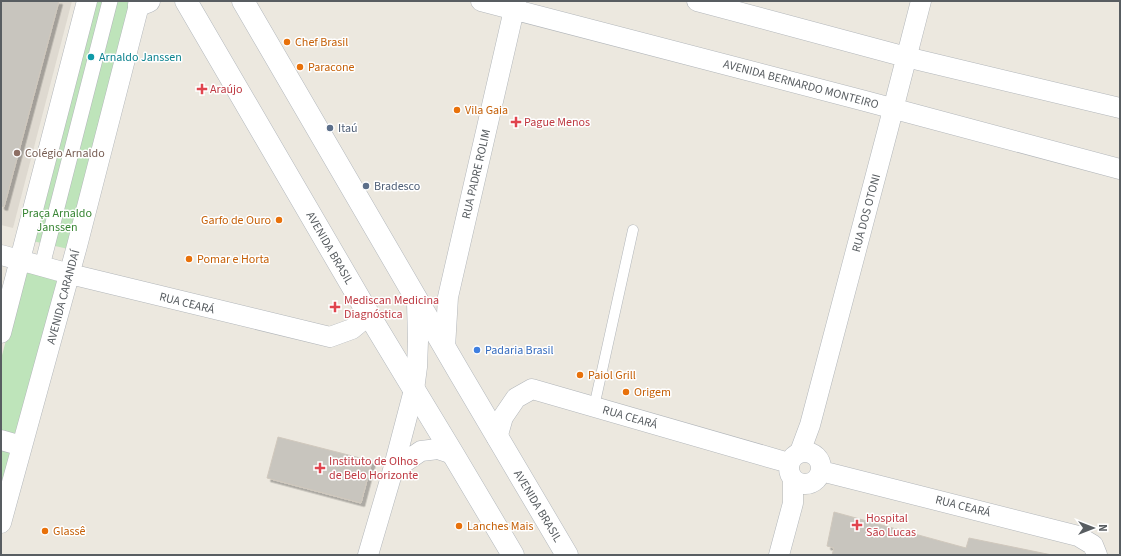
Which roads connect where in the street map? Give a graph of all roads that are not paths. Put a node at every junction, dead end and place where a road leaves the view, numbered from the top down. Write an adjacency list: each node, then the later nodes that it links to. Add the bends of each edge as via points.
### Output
1 (87, 1): 16 (street)
2 (110, 1): 17 (street)
3 (243, 1): 19 (main road, AVENIDA BRASIL)
4 (481, 1): 9 (street, AVENIDA BERNARDO MONTEIRO)
5 (697, 1): 10 (street)
6 (921, 1): 10 (street, RUA DOS OTONI)
7 (143, 2): 18 (street, AVENIDA CARANDAÍ)
8 (186, 2): 21 (main road, AVENIDA BRASIL)
9 (515, 6): 11 (street, AVENIDA BERNARDO MONTEIRO); 20 (street, RUA PADRE ROLIM)
10 (906, 57): 11 (street, RUA DOS OTONI); 12 (street)
11 (894, 108): 13 (street, AVENIDA BERNARDO MONTEIRO); 30 (street, RUA DOS OTONI)
12 (1120, 108)
13 (1120, 169)
14 (633, 230): 25 (lane)
15 (1, 255): 16 (street, RUA CEARÁ)
16 (21, 260): 17 (street, RUA CEARÁ); 22 (street)
17 (42, 266): 18 (street, RUA CEARÁ)
18 (70, 274): 21 (street, RUA CEARÁ, via 330,337 352,329); 28 (street, AVENIDA CARANDAÍ)
19 (412, 293): 20 (street, via 432,301); 23 (main road, AVENIDA BRASIL); 24 (street, via 418,341)
20 (448, 297): 23 (street, RUA PADRE ROLIM)
21 (369, 315): 24 (main road, AVENIDA BRASIL)
22 (1, 333)
23 (445, 348): 26 (main road, AVENIDA BRASIL)
24 (414, 390): 29 (main road, AVENIDA BRASIL); 31 (street)
25 (594, 407): 26 (street, RUA CEARÁ, via 532,389 516,398 503,417); 30 (street, RUA CEARÁ)
26 (497, 438): 35 (main road, AVENIDA BRASIL)
27 (1, 440): 28 (street)
28 (22, 446): 32 (street, AVENIDA CARANDAÍ)
29 (453, 454): 31 (street, via 438,448 421,452); 34 (main road, AVENIDA BRASIL)
30 (799, 466): 36 (street, RUA DOS OTONI, via 793,503); 37 (street, RUA CEARÁ, via 815,455 819,459 821,471 1078,536 1093,545)
31 (393, 470): 33 (street)
32 (1, 522)
33 (368, 555)
34 (513, 555)
35 (567, 555)
36 (779, 555)
37 (1097, 555)

